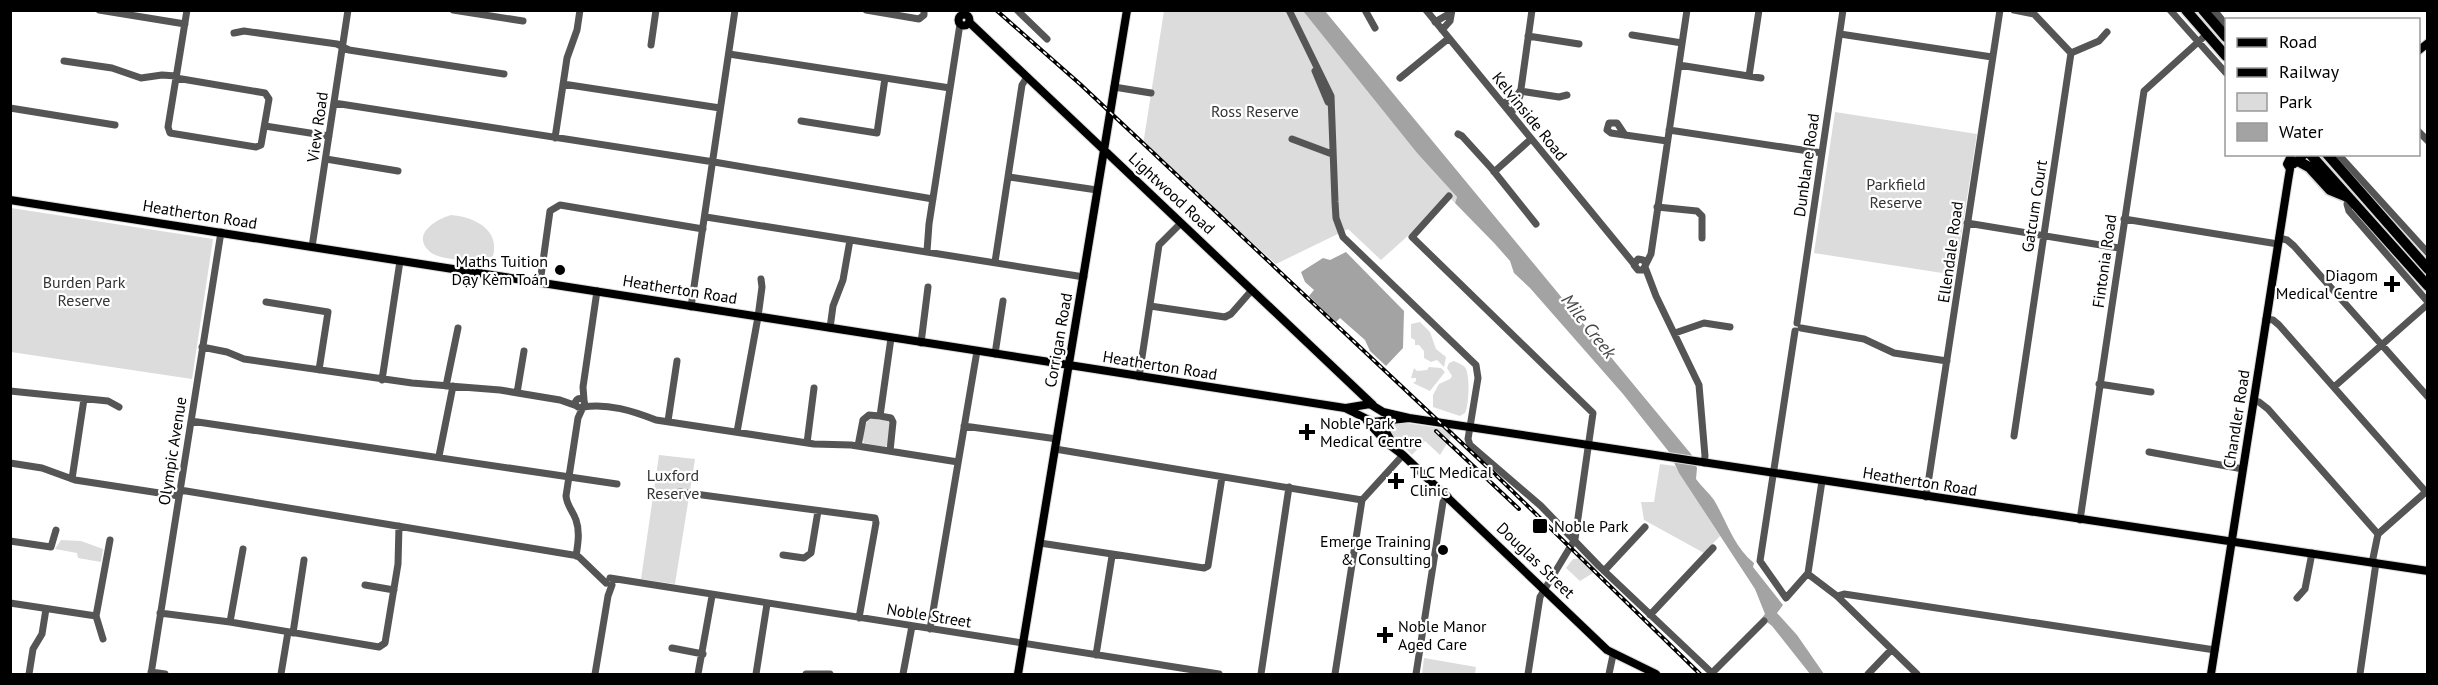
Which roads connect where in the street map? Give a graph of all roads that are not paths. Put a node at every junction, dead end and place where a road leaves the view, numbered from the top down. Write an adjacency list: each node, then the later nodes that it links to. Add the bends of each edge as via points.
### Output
1 (99, 10): 29 (street)
2 (187, 10): 29 (street)
3 (348, 10): 45 (street, View Road)
4 (453, 10): 27 (street)
5 (580, 10): 60 (street)
6 (656, 10): 44 (street)
7 (735, 10): 47 (street)
8 (866, 10): 9 (street, via 919,19)
9 (924, 10)
10 (1017, 10): 41 (street)
11 (1126, 10): 61 (main road, Corrigan Road)
12 (1287, 10): 84 (street, via 1330,111)
13 (1365, 10): 31 (street)
14 (1426, 10): 28 (street, Kelvinside Road)
15 (1451, 10): 28 (street); 32 (street, via 1450,21)
16 (1532, 10): 37 (street)
17 (1687, 10): 42 (street)
18 (1759, 10): 54 (street)
19 (1843, 10): 35 (street, Dunblane Road)
20 (2000, 10): 49 (street, Ellendale Road)
21 (2014, 10): 46 (street, via 2034,14)
22 (2170, 10): 40 (street)
23 (2186, 10): 40 (highway)
24 (2203, 10): 38 (highway)
25 (2214, 10): 30 (street)
26 (962, 18): 56 (main road, Lightwood Road); 62 (street)
27 (523, 21)
28 (1435, 22): 32 (street, Kelvinside Road)
29 (185, 24): 55 (street)
30 (2225, 24)
31 (1375, 28)
32 (1442, 30): 39 (street, Kelvinside Road)
33 (2107, 32): 46 (street, via 2099,41)
34 (234, 33): 45 (street, via 244,31)
35 (1840, 34): 49 (street); 83 (street, Dunblane Road)
36 (1632, 35): 42 (street)
37 (1528, 36): 43 (street); 63 (street)
38 (2225, 36)
39 (1449, 38): 58 (street); 66 (street, Kelvinside Road)
40 (2203, 38): 48 (highway); 52 (street); 101 (street, Fintonia Road, via 2144,92)
41 (1047, 39)
42 (1682, 43): 51 (street)
43 (1579, 44)
44 (651, 45)
45 (343, 48): 53 (street); 67 (street, View Road)
46 (2071, 53): 107 (street, Gatcum Court)
47 (729, 54): 57 (street); 69 (street)
48 (2225, 55)
49 (1992, 57): 103 (street, Ellendale Road)
50 (64, 61): 55 (street, via 115,69 141,78)
51 (1679, 65): 54 (street); 74 (street)
52 (2225, 71)
53 (504, 74)
54 (1749, 76): 59 (street)
55 (176, 77): 73 (street, via 264,92 269,99); 73 (street, via 167,134 258,147)
56 (1027, 77): 82 (main road, Lightwood Road); 93 (street, via 1022,85)
57 (885, 78): 62 (street); 71 (street, via 877,134)
58 (1400, 78)
59 (1761, 78)
60 (563, 84): 69 (street); 78 (street)
61 (1114, 87): 64 (street); 82 (main road, Corrigan Road)
62 (950, 88): 97 (street)
63 (1520, 91): 65 (street); 66 (street, via 1514,99); 70 (street)
64 (1151, 93)
65 (1567, 95)
66 (1503, 103): 70 (street, Kelvinside Road)
67 (334, 104): 77 (street, View Road); 78 (street)
68 (10, 108): 72 (street)
69 (720, 108): 90 (street)
70 (1511, 114): 80 (street, Kelvinside Road)
71 (801, 122)
72 (115, 125)
73 (265, 126): 77 (street)
74 (1669, 130): 81 (street); 83 (street)
75 (1458, 134): 92 (street)
76 (1625, 135): 81 (street)
77 (329, 136): 88 (street, View Road)
78 (555, 138): 90 (street)
79 (1292, 139): 84 (street)
80 (1531, 139): 92 (street); 117 (street, Kelvinside Road, via 1614,238)
81 (1667, 141): 99 (street)
82 (1104, 150): 94 (main road, Corrigan Road); 102 (main road, Lightwood Road)
83 (1822, 153): 136 (street, Dunblane Road)
84 (1332, 154): 174 (street, via 1336,218 1343,237 1476,365 1478,378)
85 (2312, 156): 96 (highway)
86 (2329, 156): 118 (highway)
87 (2340, 156): 114 (street)
88 (326, 159): 91 (street); 111 (street, View Road)
89 (2294, 159): 96 (highway, via 2309,167 2330,190); 110 (main road, Chandler Road)
90 (714, 162): 97 (street); 100 (street)
91 (398, 171)
92 (1494, 172): 104 (street)
93 (1009, 177): 94 (street); 116 (street)
94 (1097, 190): 119 (main road, Corrigan Road)
95 (1449, 196): 181 (street, via 1412,237 1590,408 1593,416)
96 (2350, 198): 122 (highway); 128 (street, via 2349,212)
97 (933, 199): 113 (street)
98 (10, 200): 106 (main road, Heatherton Road)
99 (1657, 207): 108 (street, via 1699,212); 117 (street, via 1651,246)
100 (706, 217): 105 (street); 109 (street)
101 (2124, 219): 110 (street); 112 (street, Fintonia Road)
102 (1181, 223): 124 (main road, Lightwood Road); 129 (street, via 1159,245)
103 (1967, 223): 107 (street); 146 (street, Ellendale Road)
104 (1536, 224)
105 (704, 229): 121 (street, via 553,207); 130 (street)
106 (221, 232): 111 (main road, Heatherton Road); 141 (street, Olympic Avenue)
107 (2043, 236): 112 (street); 177 (street, Gatcum Court)
108 (1702, 238)
109 (850, 240): 113 (street); 135 (street)
110 (2278, 241): 132 (main road, Chandler Road); 140 (street, via 2287,240 2294,246)
111 (312, 247): 115 (main road, Heatherton Road)
112 (2120, 248): 151 (street, Fintonia Road)
113 (927, 251): 116 (street)
114 (2427, 253)
115 (400, 261): 121 (main road, Heatherton Road); 150 (street)
116 (995, 262): 119 (street)
117 (1641, 264): 137 (street, Kelvinside Road)
118 (2427, 269)
119 (1084, 277): 147 (main road, Corrigan Road)
120 (761, 279): 131 (street)
121 (540, 283): 125 (main road, Heatherton Road)
122 (2427, 286)
123 (928, 288): 139 (street)
124 (1251, 290): 129 (street, via 1225,317); 153 (main road, Lightwood Road)
125 (597, 291): 130 (main road, Heatherton Road); 162 (street)
126 (1003, 301): 144 (street)
127 (266, 302): 148 (street, via 328,312)
128 (2427, 303): 140 (street)
129 (1150, 306): 149 (street)
130 (691, 307): 131 (main road, Heatherton Road)
131 (758, 317): 135 (main road, Heatherton Road); 175 (street)
132 (2266, 319): 154 (street, via 2279,325); 161 (main road, Chandler Road)
133 (1730, 327): 137 (street, via 1704,323)
134 (458, 328): 152 (street)
135 (830, 328): 138 (main road, Heatherton Road)
136 (1798, 328): 146 (street, via 1864,339 1894,353); 191 (street, Dunblane Road)
137 (1675, 333): 189 (street, Kelvinside Road, via 1699,385 1705,456)
138 (891, 338): 139 (main road, Heatherton Road); 167 (street)
139 (921, 342): 143 (main road, Heatherton Road)
140 (2381, 345): 154 (street); 159 (street)
141 (202, 347): 148 (street, via 244,359); 170 (street, Olympic Avenue)
142 (524, 351): 158 (street)
143 (977, 351): 144 (main road, Heatherton Road); 173 (street)
144 (995, 354): 147 (main road, Heatherton Road)
145 (677, 361): 171 (street)
146 (1947, 361): 202 (street, Ellendale Road)
147 (1069, 366): 149 (main road, Heatherton Road); 178 (main road, Corrigan Road)
148 (319, 370): 150 (street)
149 (1139, 377): 166 (main road, Heatherton Road)
150 (382, 380): 152 (street)
151 (2099, 384): 157 (street); 205 (street, Fintonia Road)
152 (450, 386): 158 (street); 186 (street)
153 (1354, 387): 163 (main road, Lightwood Road); 164 (main road, Lightwood Road)
154 (2334, 387): 198 (street)
155 (814, 388): 179 (street)
156 (10, 391): 160 (street)
157 (2151, 392)
158 (517, 393): 162 (street)
159 (2427, 397)
160 (84, 399): 165 (street, via 111,402); 194 (street)
161 (2254, 401): 190 (main road, Chandler Road); 209 (street, via 2268,409)
162 (580, 403): 171 (street); 192 (street)
163 (1363, 406): 164 (main road, Heatherton Road); 166 (main road, Heatherton Road); 169 (main road)
164 (1374, 406): 168 (main road, Heatherton Road); 172 (main road, Douglas Street)
165 (119, 407)
166 (1345, 408): 169 (main road, Heatherton Road)
167 (880, 416): 180 (street, via 863,420); 183 (street, via 893,422)
168 (1404, 418): 172 (main road, Heatherton Road); 174 (main road, Heatherton Road); 176 (main road, via 1389,425)
169 (1365, 419): 172 (main road, Heatherton Road); 185 (main road, Douglas Street)
170 (191, 421): 186 (street); 200 (street, Olympic Avenue)
171 (668, 421): 175 (street)
172 (1380, 422): 176 (main road, Douglas Street)
173 (964, 426): 178 (street); 187 (street)
174 (1470, 428): 181 (main road, Heatherton Road); 210 (street, via 1468,440 1472,448)
175 (737, 432): 179 (street)
176 (1387, 435): 185 (main road, Douglas Street)
177 (2014, 436)
178 (1057, 439): 182 (main road, Corrigan Road)
179 (807, 443): 180 (street)
180 (858, 446): 183 (street)
181 (1588, 446): 189 (main road, Heatherton Road); 210 (street)
182 (1055, 449): 193 (street); 214 (main road, Corrigan Road)
183 (890, 451): 187 (street)
184 (2149, 452): 190 (street)
185 (1403, 455): 201 (main road, Douglas Street); 203 (street)
186 (439, 456): 192 (street)
187 (958, 462): 243 (street)
188 (10, 463): 194 (street, via 43,468)
189 (1699, 463): 191 (main road, Heatherton Road)
190 (2243, 469): 213 (main road, Chandler Road)
191 (1773, 474): 195 (main road, Heatherton Road); 225 (street, Dunblane Road, via 1760,562 1784,600)
192 (569, 477): 196 (street); 218 (street, via 567,500 578,536)
193 (1222, 477): 197 (street); 220 (street, via 1208,566)
194 (72, 479): 200 (street)
195 (1822, 481): 202 (main road, Heatherton Road); 225 (street)
196 (617, 484)
197 (1289, 487): 203 (street); 267 (street)
198 (2427, 491): 209 (street)
199 (680, 492): 204 (street)
200 (179, 493): 206 (street); 236 (street, Olympic Avenue)
201 (1448, 496): 228 (main road, Douglas Street); 269 (street, via 1443,502)
202 (1926, 497): 205 (main road, Heatherton Road)
203 (1362, 500): 268 (street)
204 (818, 511): 219 (street, via 811,553 804,558); 239 (street, via 875,518)
205 (2080, 520): 213 (main road, Heatherton Road)
206 (399, 526): 218 (street); 229 (street)
207 (1645, 527): 223 (street)
208 (56, 530): 212 (street, via 51,547)
209 (2378, 534): 222 (street)
210 (1575, 539): 223 (street); 228 (street)
211 (110, 540): 238 (street)
212 (10, 541)
213 (2232, 541): 217 (main road, Heatherton Road); 249 (main road, Chandler Road)
214 (1040, 543): 220 (street); 246 (main road, Corrigan Road)
215 (1713, 548): 237 (street)
216 (243, 549): 241 (street)
217 (2312, 553): 222 (main road, Heatherton Road); 232 (street, via 2305,589)
218 (575, 554): 226 (street)
219 (783, 555)
220 (1112, 556): 251 (street)
221 (304, 560): 244 (street)
222 (2374, 563): 224 (main road, Heatherton Road); 276 (street)
223 (1604, 571): 237 (street)
224 (2427, 571)
225 (1808, 572): 231 (street)
226 (609, 582): 230 (street, Noble Street); 259 (street)
227 (365, 585): 229 (street)
228 (1544, 588): 252 (main road, Douglas Street); 270 (street)
229 (393, 590): 244 (street, via 385,644 380,647)
230 (712, 596): 234 (street, Noble Street); 250 (street)
231 (1837, 596): 248 (street); 249 (street)
232 (2297, 598)
233 (10, 603): 235 (street)
234 (767, 604): 239 (street, Noble Street); 261 (street)
235 (46, 609): 238 (street); 256 (street)
236 (160, 613): 241 (street); 253 (street, Olympic Avenue)
237 (1650, 615): 255 (street)
238 (96, 616): 245 (street)
239 (860, 618): 242 (street, Noble Street)
240 (1764, 621): 255 (street)
241 (230, 622): 244 (street)
242 (912, 626): 243 (street, Noble Street); 264 (street)
243 (930, 629): 246 (street, Noble Street)
244 (290, 633): 258 (street)
245 (103, 639)
246 (1023, 644): 251 (street, Noble Street); 265 (main road, Corrigan Road)
247 (672, 648): 250 (street)
248 (1891, 650): 273 (street); 274 (street)
249 (2215, 650): 275 (main road, Chandler Road)
250 (703, 654): 260 (street)
251 (1096, 655): 254 (street, Noble Street)
252 (1613, 655): 271 (street); 272 (main road, Douglas Street)
253 (151, 673): 257 (street)
254 (1214, 674): 266 (street, Noble Street)
255 (1713, 674)
256 (29, 675)
257 (165, 675)
258 (281, 675)
259 (596, 675)
260 (699, 675)
261 (756, 675)
262 (806, 675): 263 (street)
263 (830, 675)
264 (903, 675)
265 (1018, 675)
266 (1219, 675)
267 (1261, 675)
268 (1335, 675)
269 (1416, 675)
270 (1528, 675)
271 (1609, 675)
272 (1656, 675)
273 (1868, 675)
274 (1917, 675)
275 (2211, 675)
276 (2360, 675)

